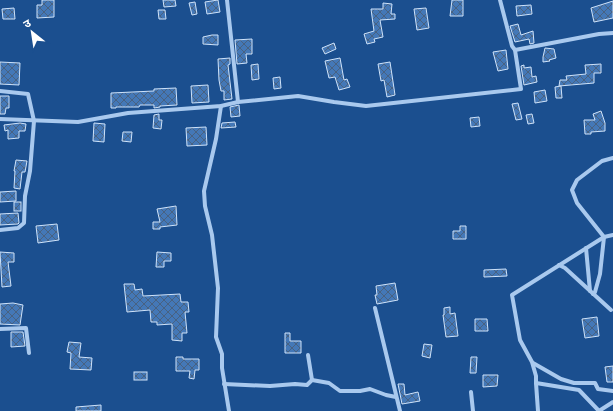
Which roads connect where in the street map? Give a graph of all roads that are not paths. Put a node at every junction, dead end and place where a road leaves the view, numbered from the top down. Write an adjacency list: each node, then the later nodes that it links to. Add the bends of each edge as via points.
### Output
1 (226, 0): 6 (street)
2 (500, 0): 4 (street)
3 (613, 33): 4 (street)
4 (514, 50): 6 (street, via 521,89 366,106 298,96)
5 (0, 91): 9 (street, via 28,94)
6 (238, 102): 7 (street)
7 (221, 106): 9 (street, via 128,113 78,122); 25 (street, via 204,191 218,288 216,337 222,354)
8 (0, 119): 9 (street)
9 (34, 120): 11 (street, via 24,222 18,228)
10 (613, 158): 13 (street, via 602,161 577,180 572,190 577,202)
11 (0, 230)
12 (613, 235): 13 (street)
13 (604, 237): 14 (street); 16 (street, via 600,274)
14 (586, 248): 15 (street); 16 (street)
15 (559, 265): 16 (street); 22 (street, via 512,295 520,340)
16 (592, 292): 18 (street)
17 (375, 308): 28 (street)
18 (611, 310)
19 (0, 329): 20 (street, via 26,328)
20 (29, 353)
21 (308, 355): 23 (street)
22 (532, 362): 24 (street); 26 (street, via 561,379 574,383 595,383 598,388)
23 (312, 380): 25 (street, via 307,385); 28 (street, via 329,383 340,391 370,389)
24 (536, 383): 29 (street, via 579,390 599,411); 33 (street)
25 (224, 384): 30 (street)
26 (613, 391)
27 (471, 392): 32 (street)
28 (396, 397): 31 (street)
29 (613, 402)
30 (229, 411)
31 (400, 411)
32 (473, 411)
33 (538, 411)

